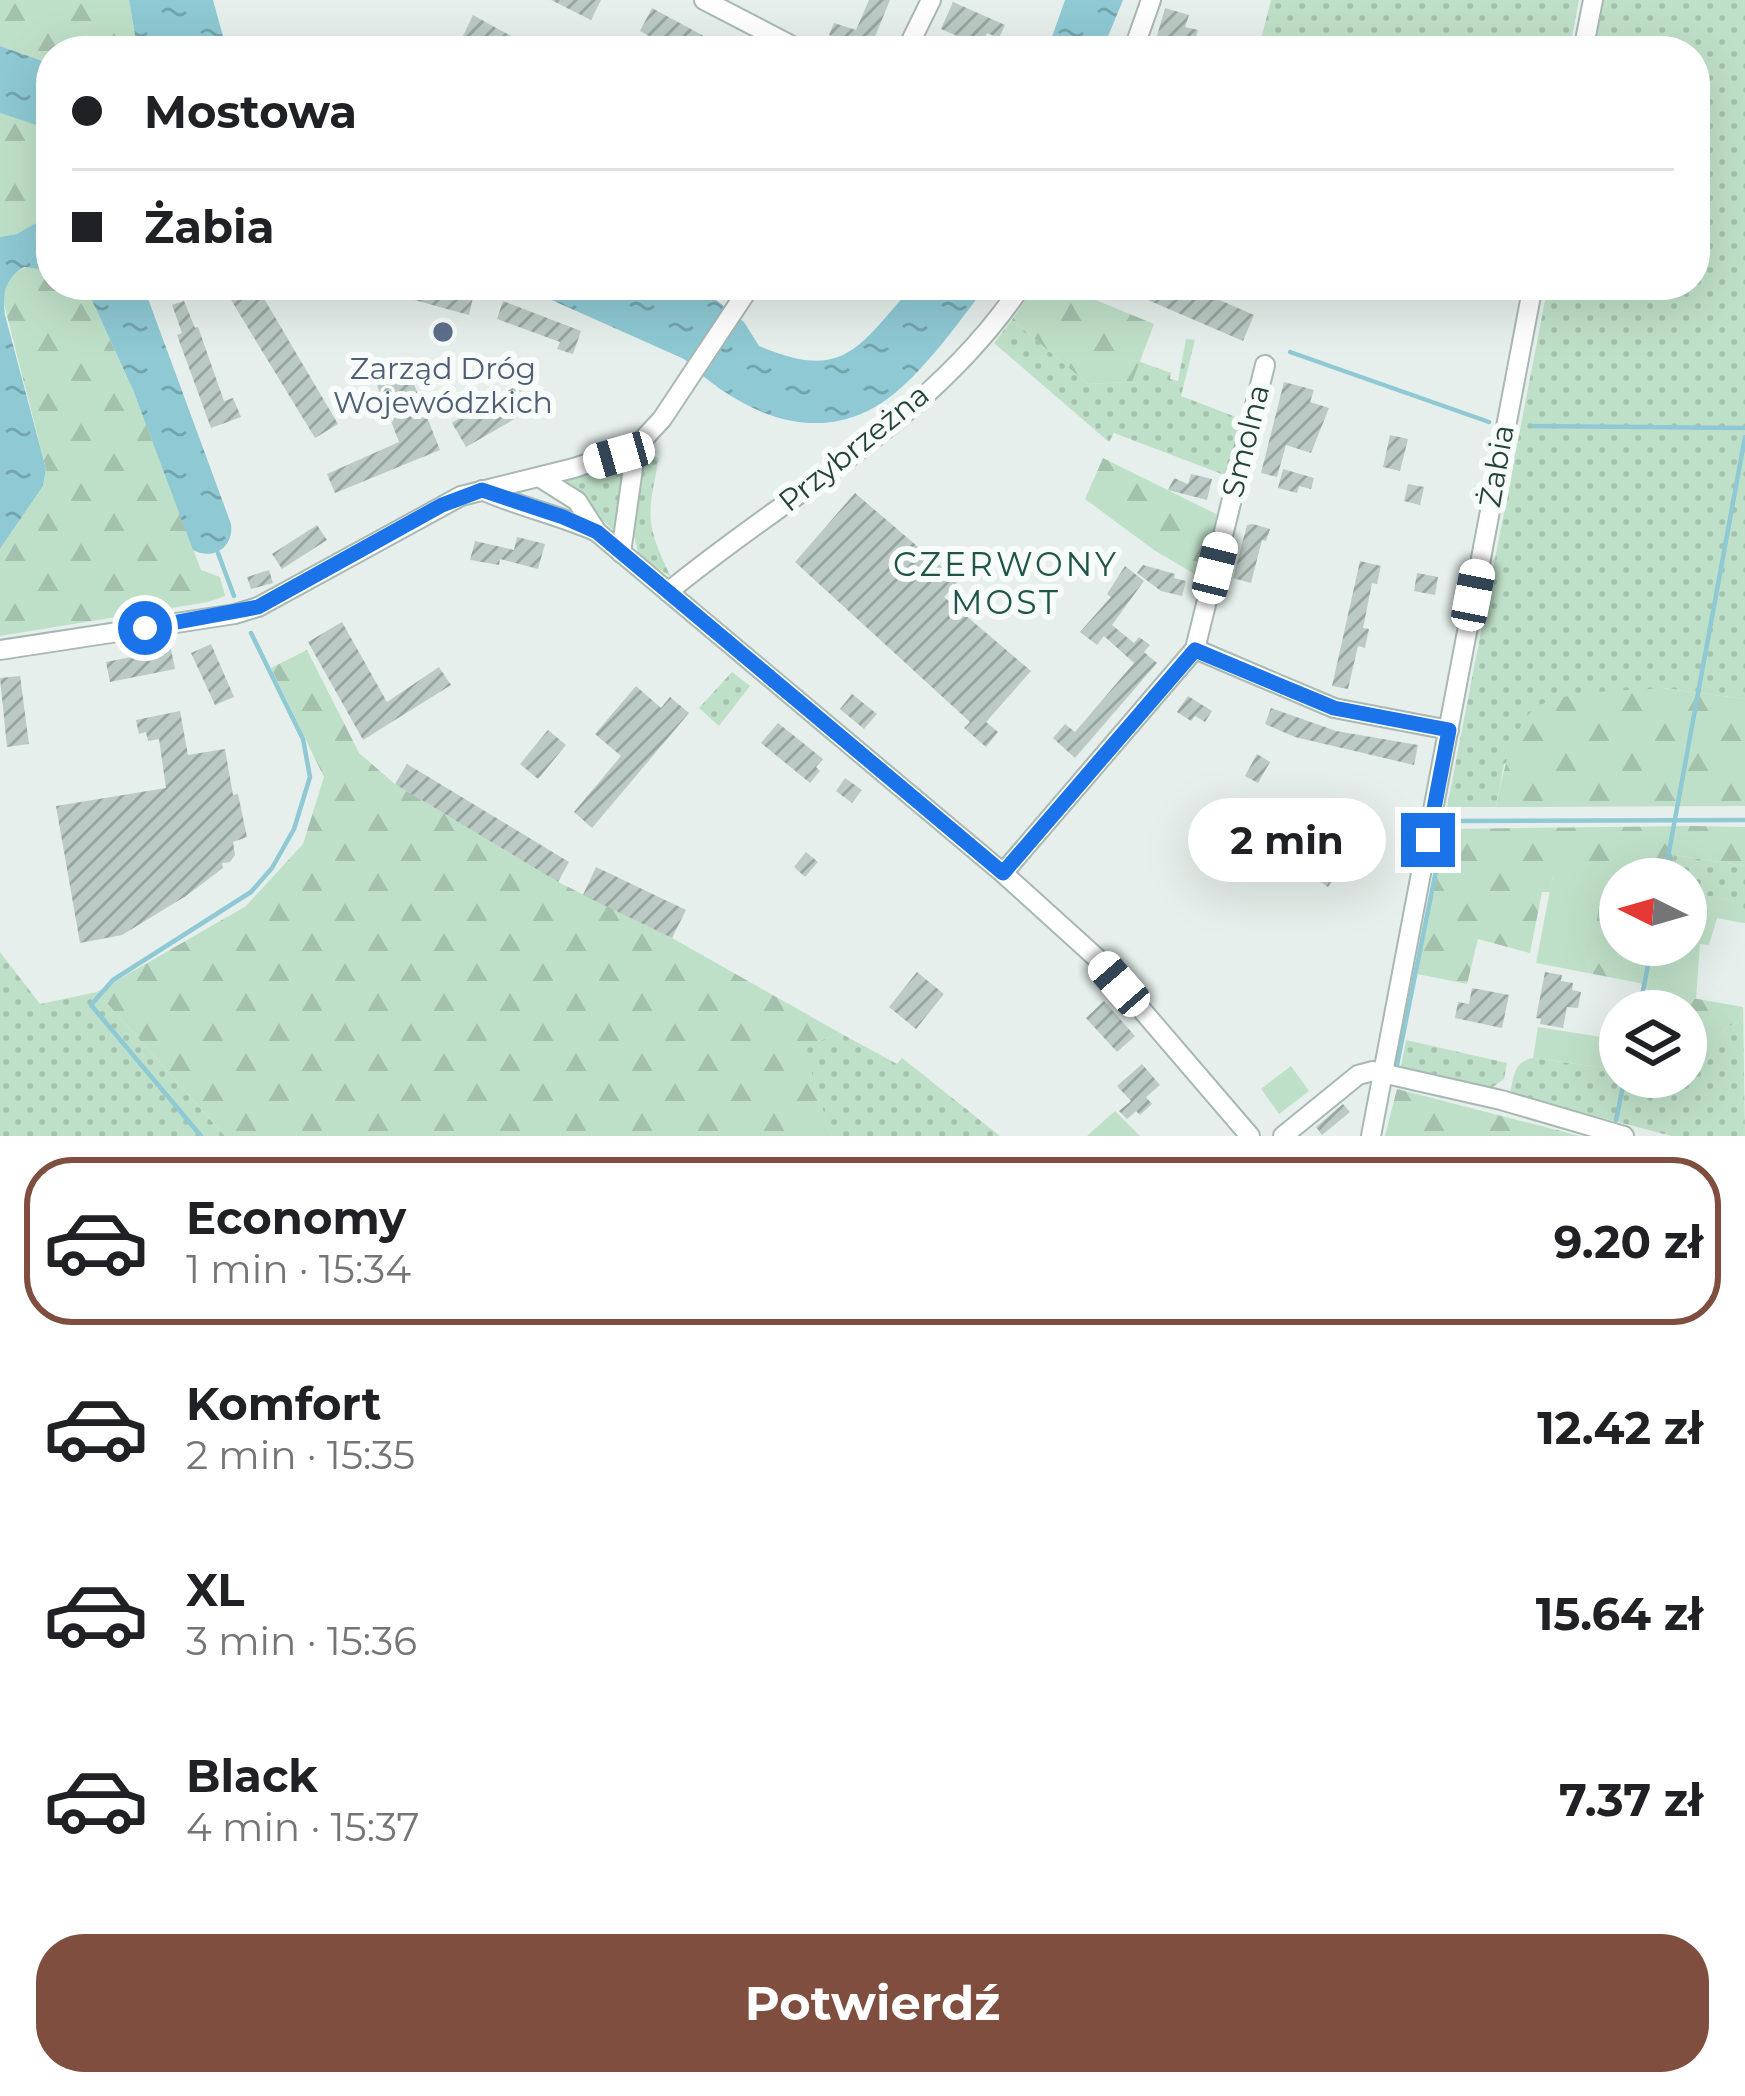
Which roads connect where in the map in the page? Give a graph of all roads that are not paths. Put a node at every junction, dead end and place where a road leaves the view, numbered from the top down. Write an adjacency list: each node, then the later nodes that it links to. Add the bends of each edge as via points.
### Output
1 (704, 0): 5 (street)
2 (931, 0): 6 (street)
3 (1151, 0): 7 (street)
4 (1593, 0): 8 (street)
5 (773, 36)
6 (913, 36)
7 (1138, 36)
8 (1586, 36)
9 (741, 300): 13 (street)
10 (1011, 300): 18 (street, Przybrzeżna, via 982,340 893,424)
11 (1530, 300): 21 (street, Żabia)
12 (1265, 365): 20 (street, Smolna)
13 (636, 447): 14 (street); 17 (street)
14 (539, 477): 15 (street); 16 (street, via 577,501)
15 (482, 490): 16 (street); 19 (street, via 258,607)
16 (597, 532): 17 (street)
17 (622, 553): 18 (street)
18 (668, 592): 22 (street)
19 (0, 650)
20 (1195, 650): 21 (street, via 1334,708); 22 (street, Smolna)
21 (1449, 730): 23 (street, Żabia)
22 (1003, 873): 24 (street, via 1099,960)
23 (1382, 1071): 25 (street, via 1358,1075); 26 (street, Żabia); 27 (street)
24 (1250, 1136)
25 (1283, 1136)
26 (1371, 1136)
27 (1624, 1136)

